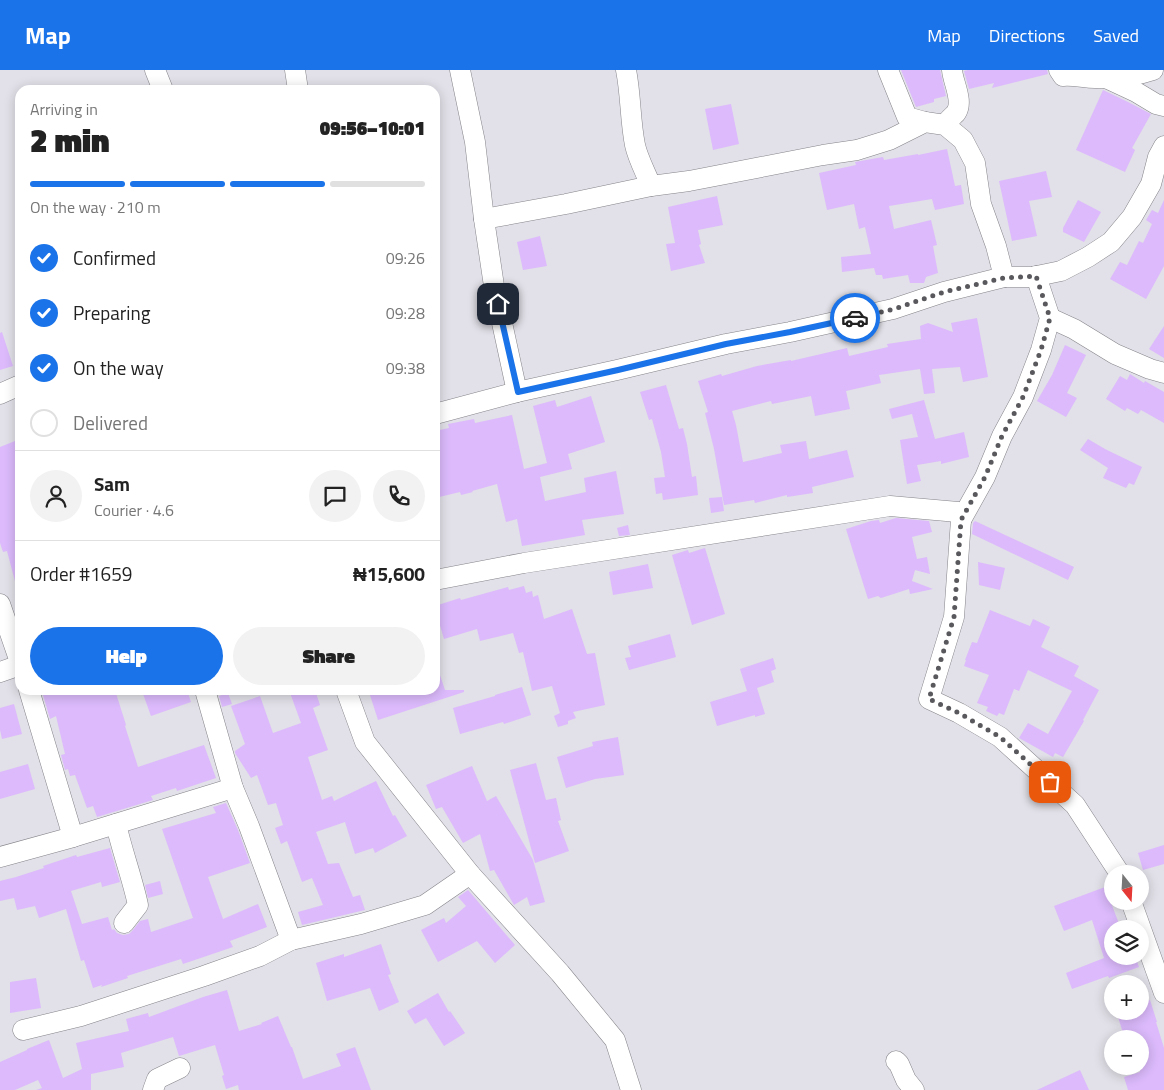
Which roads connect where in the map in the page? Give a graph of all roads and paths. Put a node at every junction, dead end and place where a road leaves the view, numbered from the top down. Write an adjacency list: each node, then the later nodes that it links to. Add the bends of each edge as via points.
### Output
1 (155, 70): 10 (street)
2 (295, 70): 11 (street)
3 (460, 70): 17 (street, via 476,142)
4 (626, 70): 16 (street, via 636,147)
5 (888, 70): 13 (street, via 907,118)
6 (952, 70): 14 (street, via 959,104 957,112)
7 (1059, 70): 9 (street, via 1063,76)
8 (1153, 70): 9 (street)
9 (1106, 78): 12 (street)
10 (161, 85)
11 (297, 85)
12 (1164, 106)
13 (925, 122): 14 (street); 16 (street, via 889,140 858,150)
14 (945, 125): 21 (street, via 963,140 975,163 981,204)
15 (1164, 146): 20 (street, via 1137,209 1111,242 1061,271)
16 (651, 186): 18 (street)
17 (481, 192): 18 (street); 19 (street)
18 (517, 212): 19 (street)
19 (484, 219): 25 (street, via 494,286)
20 (1036, 276): 21 (street); 22 (street)
21 (1004, 278): 25 (street, via 944,292 894,309)
22 (1050, 318): 23 (street, via 1115,354); 28 (street, via 1023,397)
23 (1164, 373)
24 (15, 387): 26 (street)
25 (518, 392): 27 (street)
26 (0, 394)
27 (440, 413)
28 (961, 520): 29 (street, via 958,512 890,506); 41 (street, via 954,617 929,699 1000,737 1075,805)
29 (440, 579)
30 (0, 604): 31 (street)
31 (15, 649)
32 (15, 666): 33 (street)
33 (0, 672)
34 (30, 695): 39 (street)
35 (206, 695): 37 (street)
36 (348, 695): 42 (street, via 364,742)
37 (233, 788): 38 (street); 45 (street)
38 (116, 824): 39 (street); 44 (street, via 138,905)
39 (73, 837): 40 (street)
40 (0, 856)
41 (1114, 865)
42 (470, 874): 45 (street, via 424,906); 51 (street, via 560,973 615,1040)
43 (1134, 910): 46 (street)
44 (124, 922)
45 (291, 940): 47 (street, via 260,956 204,976 81,1016)
46 (1163, 989)
47 (23, 1030)
48 (896, 1061): 52 (street)
49 (180, 1068): 50 (street, via 157,1080)
50 (152, 1090)
51 (631, 1090)
52 (914, 1090)

